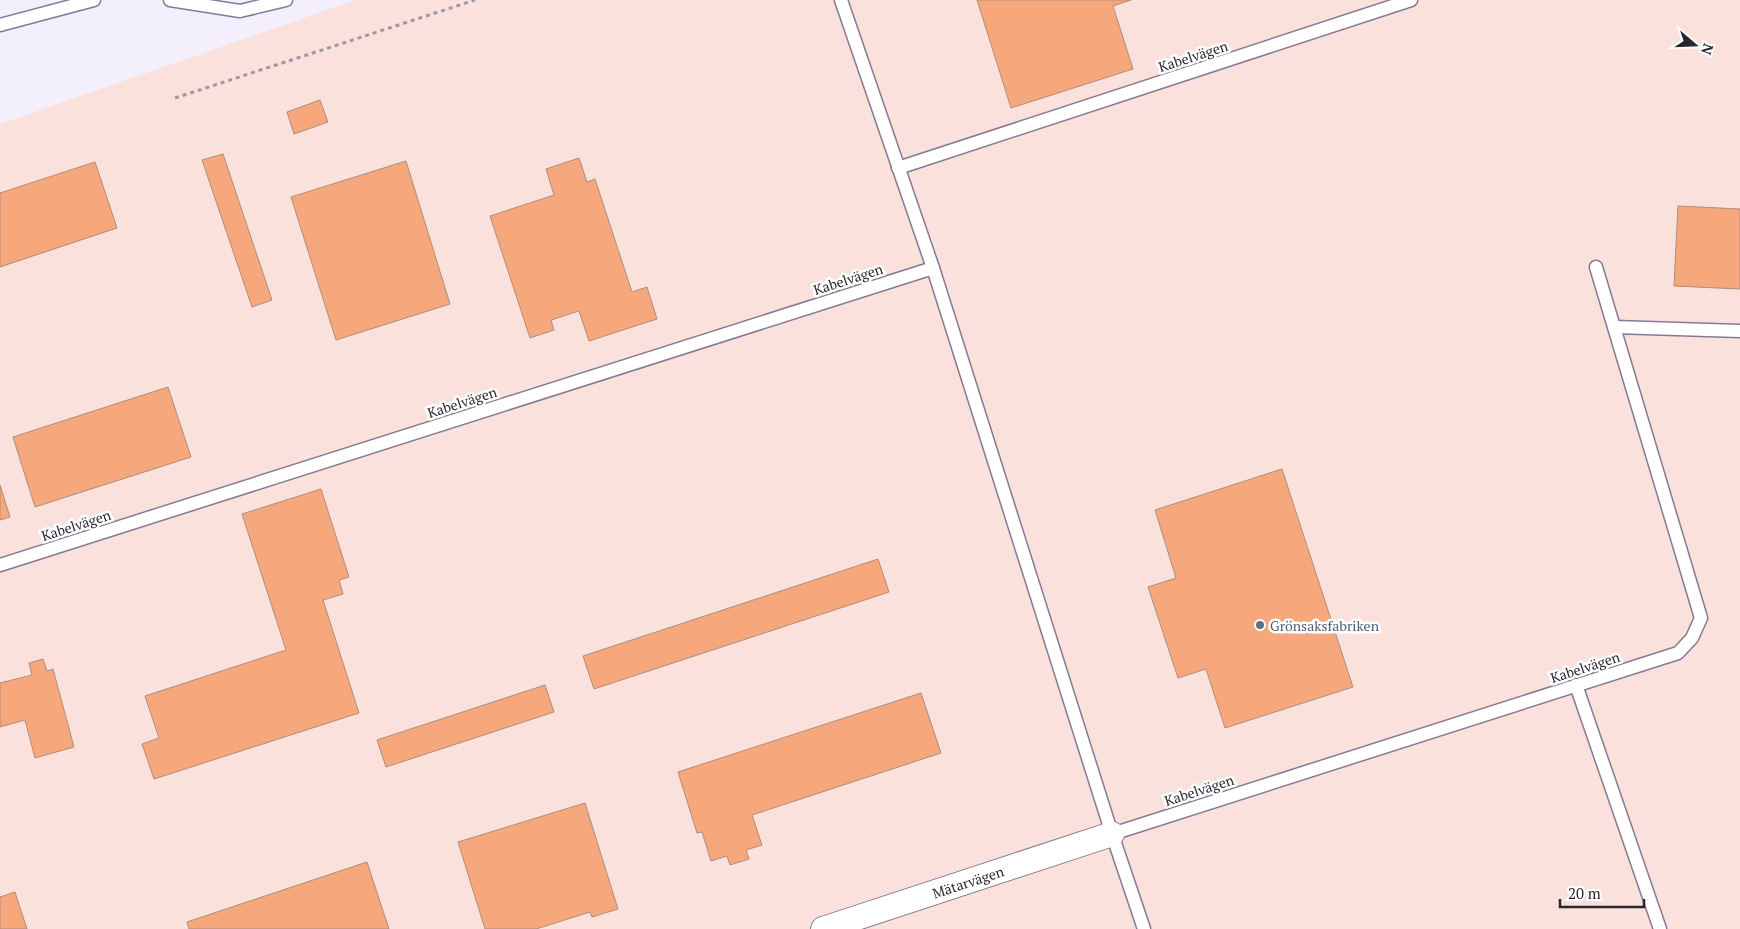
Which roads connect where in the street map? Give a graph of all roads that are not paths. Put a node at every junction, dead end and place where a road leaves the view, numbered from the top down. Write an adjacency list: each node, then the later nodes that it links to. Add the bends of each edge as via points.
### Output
1 (94, 0): 6 (lane)
2 (170, 0): 3 (lane, via 240,11)
3 (286, 0)
4 (841, 0): 7 (lane)
5 (1410, 0): 7 (lane, Kabelvägen)
6 (0, 25)
7 (898, 168): 9 (lane)
8 (1596, 267): 10 (lane, Kabelvägen)
9 (933, 268): 12 (lane, Kabelvägen); 14 (lane)
10 (1614, 326): 11 (lane); 13 (lane, Kabelvägen, via 1701,618 1692,638 1678,653)
11 (1740, 331)
12 (0, 565)
13 (1576, 685): 14 (lane, Kabelvägen); 17 (lane)
14 (1112, 834): 15 (street, Mätarvägen); 16 (lane)
15 (823, 929)
16 (1144, 929)
17 (1660, 929)

